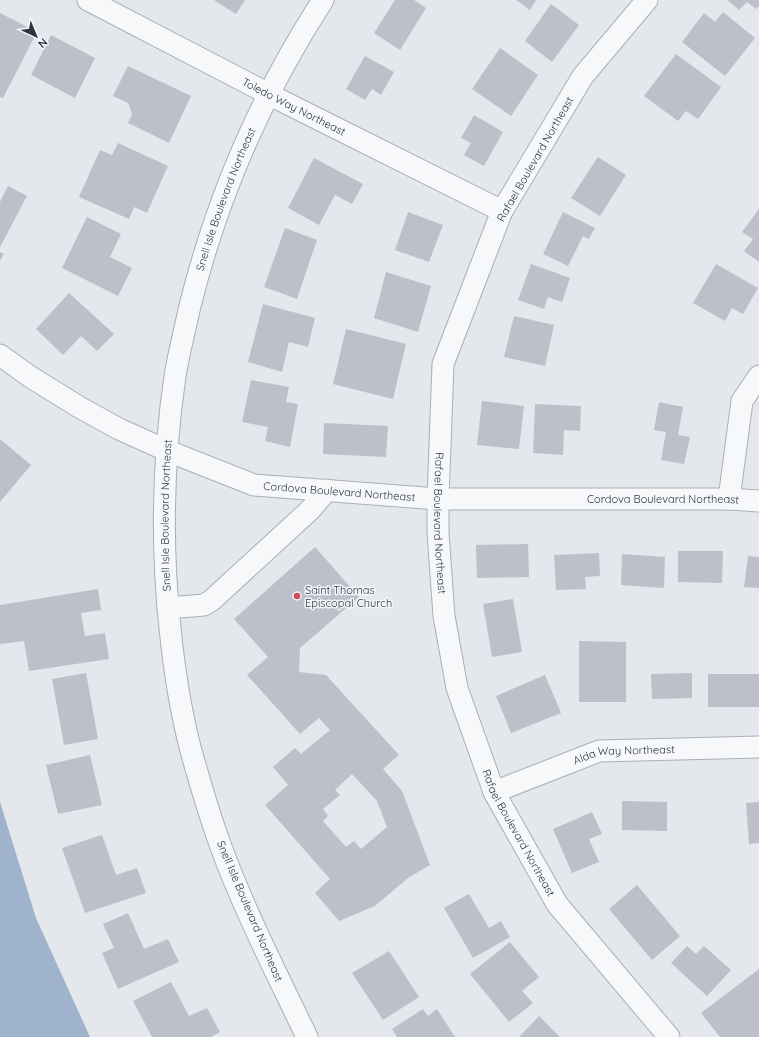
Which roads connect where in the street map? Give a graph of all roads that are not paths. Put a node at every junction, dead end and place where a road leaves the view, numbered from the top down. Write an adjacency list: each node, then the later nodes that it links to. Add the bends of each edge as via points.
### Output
1 (88, 0): 4 (street, Toledo Way Northeast)
2 (323, 0): 4 (street, Snell Isle Boulevard Northeast)
3 (647, 0): 5 (street, Rafael Boulevard Northeast, via 583,76)
4 (270, 93): 5 (street, Toledo Way Northeast); 8 (street, Snell Isle Boulevard Northeast, via 228,185 199,271 176,373)
5 (502, 211): 10 (street, Rafael Boulevard Northeast, via 444,364)
6 (0, 355): 8 (street, Cordova Boulevard Northeast, via 28,376 79,407)
7 (759, 376): 11 (street, via 742,401)
8 (168, 451): 9 (street, Cordova Boulevard Northeast, via 254,485); 13 (street, Snell Isle Boulevard Northeast, via 164,541)
9 (327, 490): 10 (street, Cordova Boulevard Northeast); 13 (street, via 311,509 212,600 204,605)
10 (438, 499): 11 (street, Cordova Boulevard Northeast); 15 (street, Rafael Boulevard Northeast, via 444,616 457,688)
11 (728, 499): 12 (street, Cordova Boulevard Northeast)
12 (759, 502)
13 (168, 608): 16 (street, Snell Isle Boulevard Northeast, via 180,700 204,796 241,895)
14 (759, 747): 15 (street, Alda Way Northeast, via 599,751)
15 (494, 792): 17 (street, Rafael Boulevard Northeast, via 557,904)
16 (307, 1037)
17 (669, 1037)

